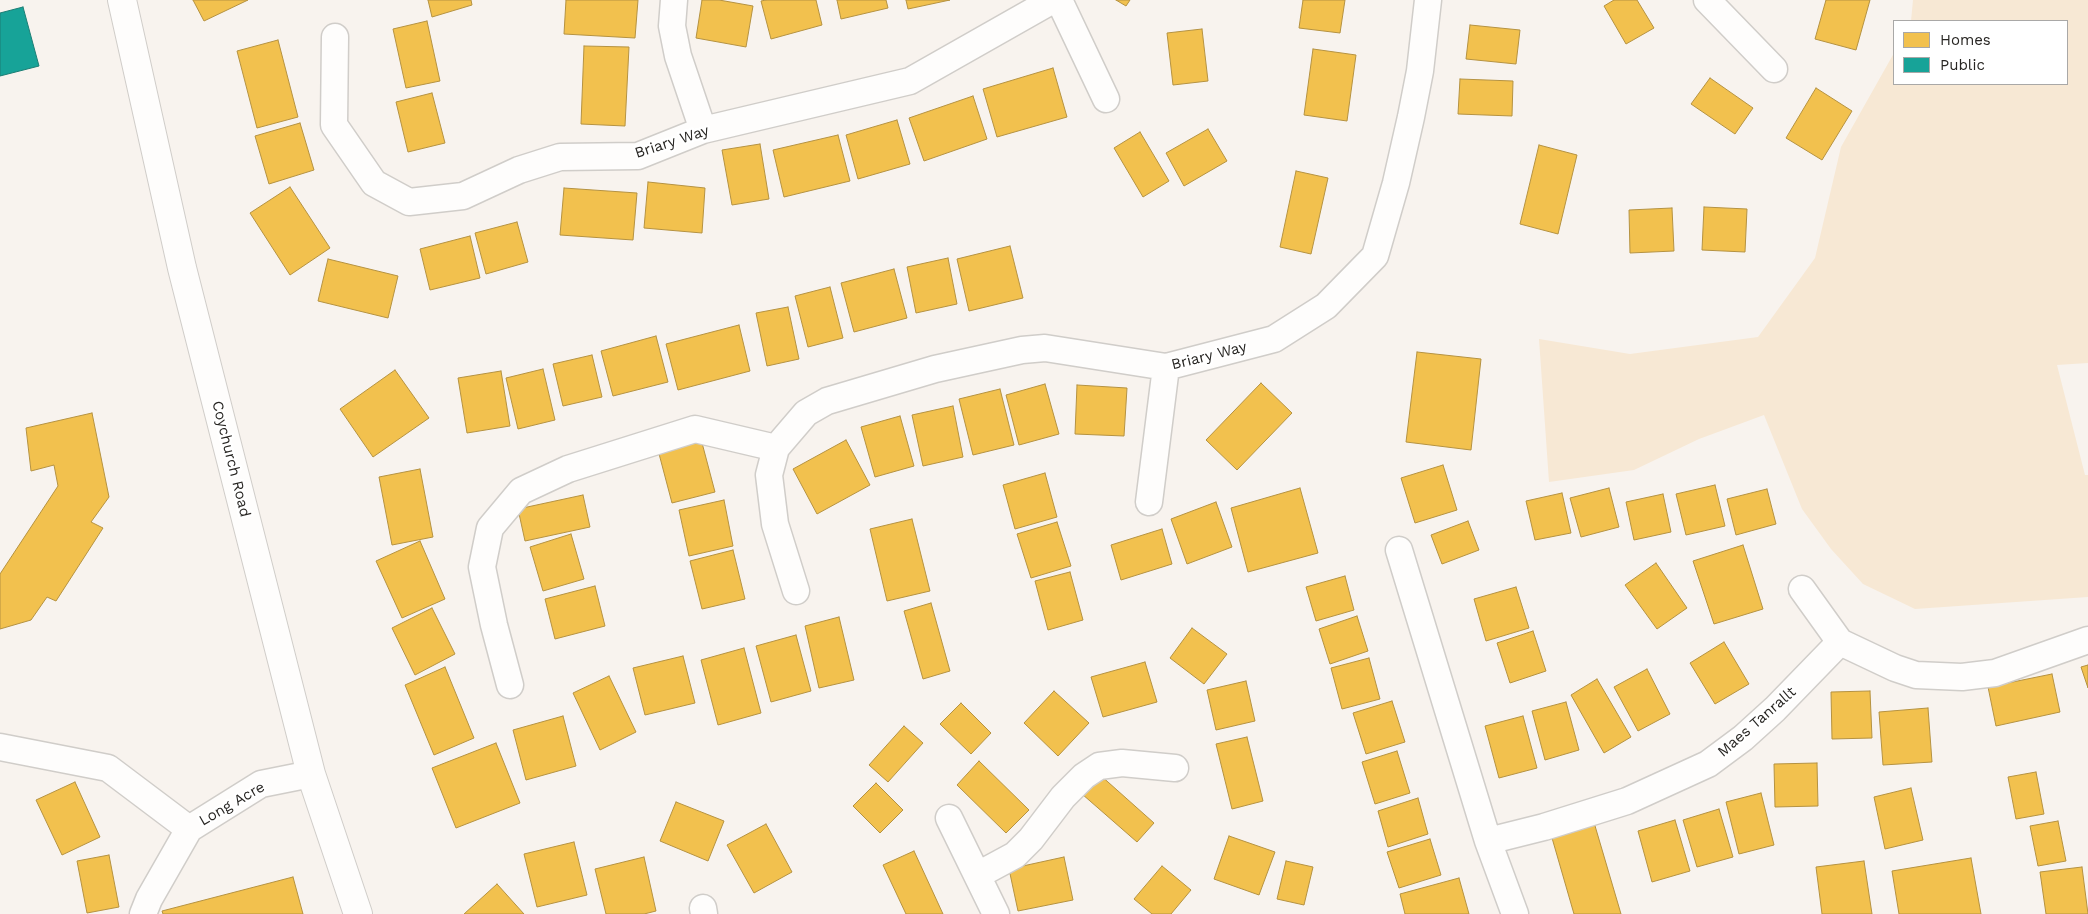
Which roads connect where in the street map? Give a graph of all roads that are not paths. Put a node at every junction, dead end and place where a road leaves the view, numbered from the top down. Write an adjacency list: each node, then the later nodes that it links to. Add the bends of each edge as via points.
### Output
1 (122, 0): 22 (main road, Coychurch Road, via 182,268)
2 (674, 0): 10 (street, via 672,26 678,56)
3 (1054, 0): 10 (street, Briary Way, via 910,81)
4 (1059, 0): 9 (street)
5 (1428, 0): 11 (street, Briary Way, via 1411,117 1375,256 1326,306 1274,340)
6 (1707, 0): 8 (street)
7 (335, 37): 10 (street, Briary Way, via 334,125 374,183 409,202 463,196 518,170 560,157 638,156)
8 (1774, 68)
9 (1106, 99)
10 (703, 130)
11 (1166, 367): 12 (street, Briary Way, via 1046,348 1003,354 934,369 827,401 806,412); 13 (street)
12 (776, 448): 16 (street, via 769,475 775,524); 19 (street, via 695,429 568,469 521,491 490,528 482,566)
13 (1149, 502)
14 (1399, 550): 25 (street)
15 (1802, 589): 18 (street)
16 (796, 591)
17 (2088, 640): 18 (street, via 1995,673 1962,677 1916,675)
18 (1840, 642): 25 (street, Maes Tanrallt, via 1775,709 1708,764 1626,801)
19 (510, 685)
20 (0, 747): 24 (street, via 108,768)
21 (1175, 768): 26 (street, via 1122,764 1099,766 1063,797 1015,855)
22 (311, 774): 24 (street, Long Acre, via 261,784); 28 (main road, Coychurch Road)
23 (949, 818): 26 (street)
24 (189, 829): 27 (street, Long Acre)
25 (1488, 841): 30 (street)
26 (978, 875): 29 (street)
27 (143, 914)
28 (358, 914)
29 (996, 914)
30 (1515, 914)

